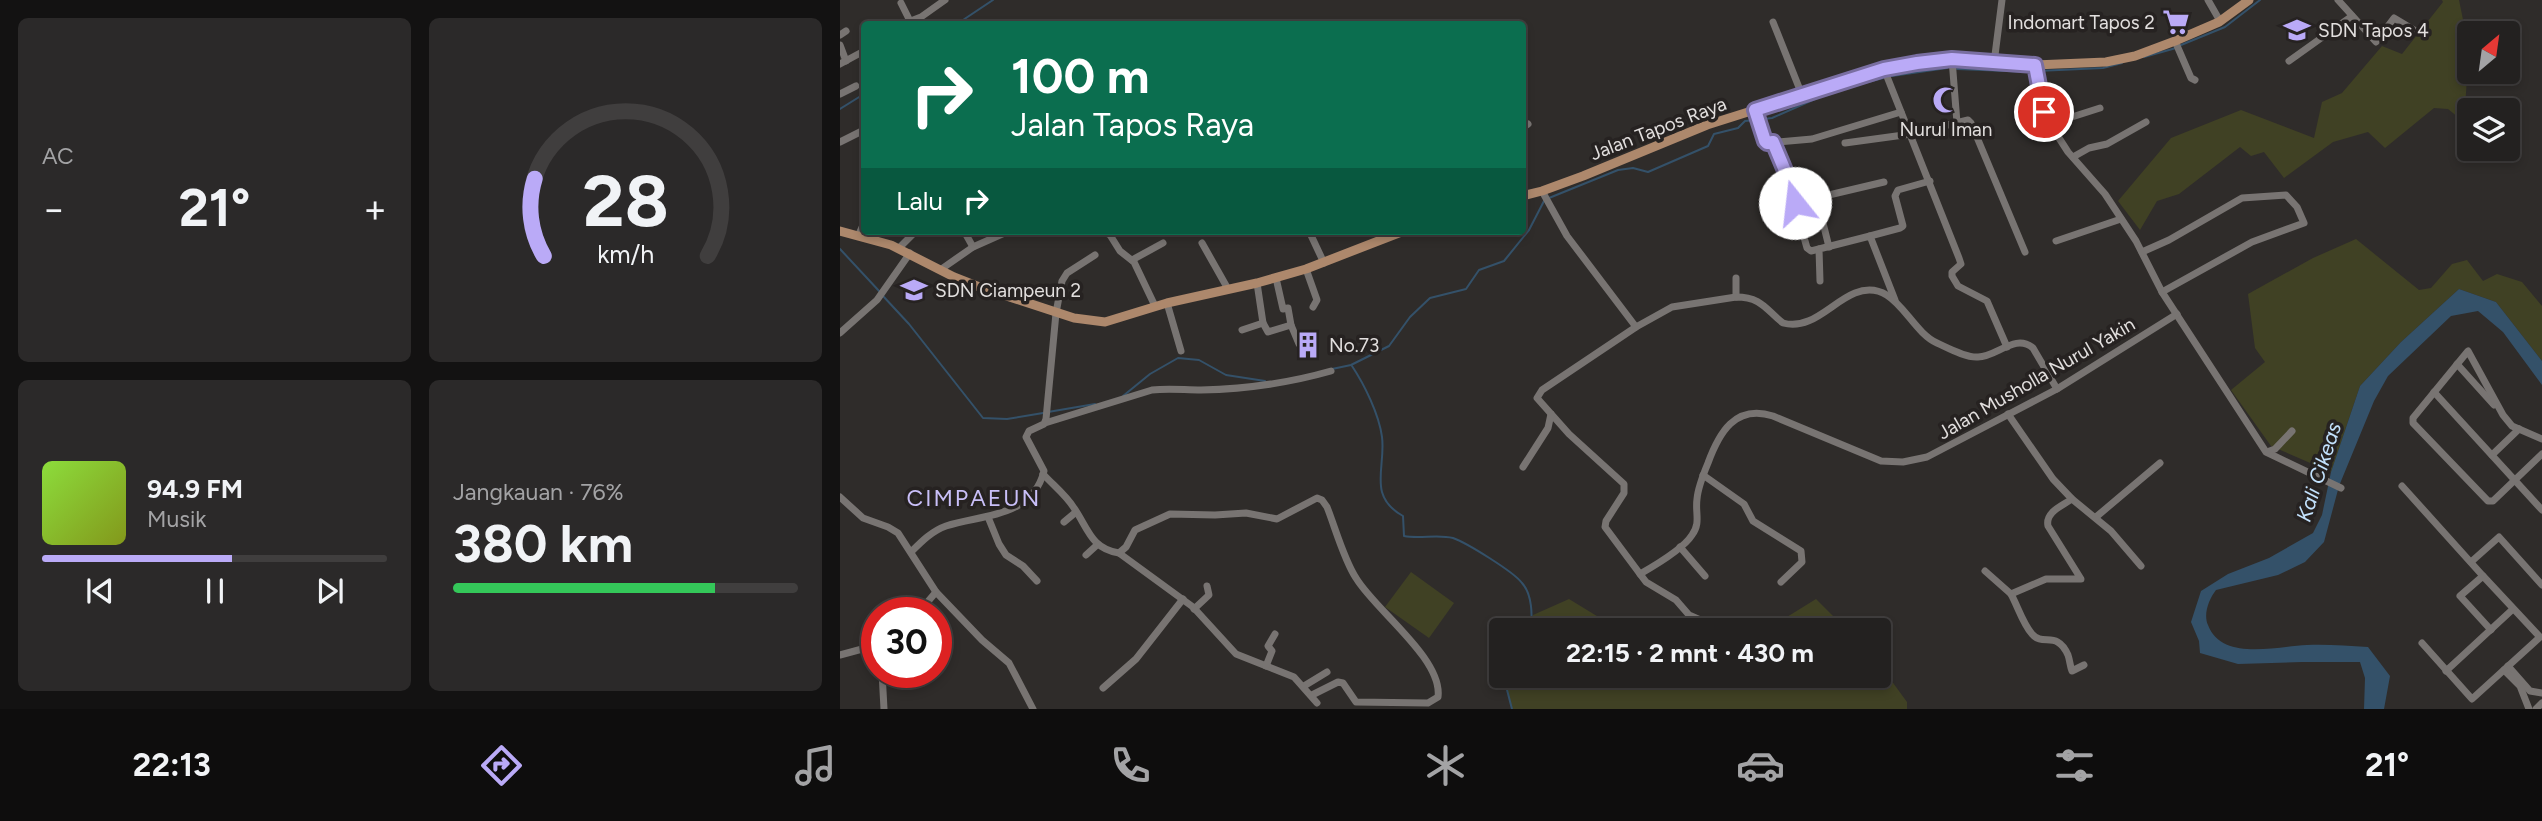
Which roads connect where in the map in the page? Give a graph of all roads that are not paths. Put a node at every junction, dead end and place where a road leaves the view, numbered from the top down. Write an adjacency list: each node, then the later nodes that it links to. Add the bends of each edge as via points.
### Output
1 (945, 0): 9 (street)
2 (2002, 0): 19 (street)
3 (2207, 0): 10 (street)
4 (2249, 0): 10 (main road, Jalan Tapos Raya)
5 (2338, 0): 7 (street)
6 (901, 3): 8 (street)
7 (2352, 16): 12 (street, via 2376,42 2394,18); 17 (street)
8 (906, 21)
9 (910, 21)
10 (2220, 21): 14 (main road, Jalan Tapos Raya)
11 (1773, 22): 25 (street)
12 (2414, 30)
13 (840, 45): 18 (street)
14 (2177, 45): 21 (main road, Jalan Tapos Raya, via 2106,62); 22 (street)
15 (861, 53): 18 (street)
16 (1952, 59): 19 (main road, Jalan Tapos Raya); 20 (main road, Jalan Tapos Raya); 30 (street)
17 (2289, 61)
18 (843, 62)
19 (1994, 63): 21 (main road, Jalan Tapos Raya)
20 (1884, 69): 25 (main road, Jalan Tapos Raya); 27 (street)
21 (2035, 69): 31 (street)
22 (2195, 80)
23 (856, 86): 24 (street)
24 (840, 94)
25 (1802, 95): 28 (main road, Jalan Tapos Raya)
26 (2100, 108): 31 (street)
27 (1901, 112): 33 (street); 35 (street, via 1812,139)
28 (1758, 116): 35 (street, via 1766,142); 41 (main road, Jalan Tapos Raya, via 1707,125)
29 (2146, 122): 37 (street)
30 (1957, 123): 33 (street); 63 (street, via 1971,123)
31 (2050, 124): 37 (street)
32 (861, 132): 34 (street)
33 (1911, 134): 36 (street); 38 (street)
34 (840, 142)
35 (1773, 142): 42 (street)
36 (1846, 143)
37 (2073, 157): 44 (street)
38 (1930, 181): 55 (street, via 1898,190 1895,196 1903,226); 90 (street, via 1961,264 1952,276 1958,286 1987,301)
39 (1885, 182): 42 (street)
40 (1526, 195): 41 (main road, Jalan Tapos Raya)
41 (1546, 199): 86 (street, via 1567,236)
42 (1795, 203): 62 (street, via 1807,248)
43 (1822, 219): 60 (street)
44 (2121, 219): 56 (street); 64 (street)
45 (861, 230): 47 (street)
46 (840, 231): 47 (main road)
47 (859, 234)
48 (862, 235): 61 (main road)
49 (912, 235): 61 (street)
50 (966, 235): 59 (street)
51 (1000, 235): 59 (street)
52 (1110, 235): 67 (street)
53 (1311, 235): 68 (street)
54 (1387, 235): 68 (main road)
55 (1870, 236): 60 (street); 78 (street)
56 (2056, 241)
57 (1163, 243): 67 (street)
58 (1202, 243): 75 (street)
59 (973, 247): 70 (street)
60 (1829, 247): 62 (street)
61 (899, 248): 65 (main road)
62 (1819, 248): 73 (street)
63 (2025, 252)
64 (2142, 252): 76 (street); 76 (street, via 2242,198 2286,195 2297,207 2304,223 2252,242)
65 (910, 253): 70 (main road); 88 (street, via 882,293)
66 (1095, 255): 82 (street, via 1065,274)
67 (1132, 260): 80 (street)
68 (1324, 263): 69 (main road)
69 (1306, 269): 71 (main road); 81 (street, via 1317,300)
70 (940, 270): 82 (main road)
71 (1276, 278): 74 (main road); 85 (street)
72 (1736, 278): 77 (street)
73 (1820, 281)
74 (1257, 283): 75 (main road); 84 (street)
75 (1228, 289): 79 (main road)
76 (2162, 292): 83 (street)
77 (1737, 297): 78 (street, via 1767,306 1789,325 1828,311 1854,293 1876,291); 86 (street, via 1672,307)
78 (1895, 301): 90 (street, via 1936,342 1976,357)
79 (1167, 303): 80 (main road); 91 (street)
80 (1155, 306): 82 (main road, via 1105,322)
81 (1313, 307)
82 (1056, 313): 99 (street)
83 (2177, 314): 94 (street, Jalan Musholla Nurul Yakin); 103 (street)
84 (1264, 323): 85 (street, via 1268,332); 87 (street)
85 (1291, 325): 89 (street)
86 (1636, 327): 96 (street, via 1539,393 1537,398)
87 (1242, 330)
88 (840, 333)
89 (1300, 344)
90 (2007, 347): 94 (street, via 2021,342 2030,345)
91 (1181, 351)
92 (2457, 364): 95 (street); 98 (street); 98 (street, via 2468,351)
93 (1331, 371): 99 (street, via 1274,384 1152,390)
94 (2057, 389): 97 (street, Jalan Musholla Nurul Yakin)
95 (2434, 392): 105 (street); 110 (street, via 2413,423 2488,501)
96 (1551, 414): 107 (street, via 1548,428); 128 (street, via 1624,484 1605,527)
97 (2008, 414): 109 (street, Jalan Musholla Nurul Yakin, via 1927,457 1892,462 1773,416 1750,413 1721,431); 114 (street)
98 (2503, 415): 100 (street)
99 (1046, 421): 108 (street, via 1026,437)
100 (2519, 429): 102 (street); 105 (street)
101 (2292, 431): 103 (street)
102 (2542, 439)
103 (2266, 452): 112 (street)
104 (2542, 454): 110 (street)
105 (2492, 455): 110 (street)
106 (2160, 463): 118 (street)
107 (1523, 467)
108 (1043, 474): 116 (street); 117 (street, via 1022,504)
109 (1703, 475): 121 (street, Jalan Musholla Nurul Yakin, via 1696,501 1698,523); 132 (street, via 1744,504 1753,521 1801,551 1802,562)
110 (2514, 480): 115 (street)
111 (2402, 486): 125 (street)
112 (2341, 488)
113 (840, 497): 122 (street, via 863,519 894,530)
114 (2072, 499): 118 (street); 136 (street, via 2046,520 2081,579 2046,579)
115 (2540, 505)
116 (1076, 512): 119 (street); 120 (street)
117 (988, 517): 122 (street, via 937,530); 131 (street, via 1006,555)
118 (2096, 517): 126 (street)
119 (1064, 522)
120 (1097, 545): 123 (street); 124 (street)
121 (1680, 547): 128 (street, Jalan Musholla Nurul Yakin); 129 (street)
122 (911, 552): 135 (street)
123 (1119, 553): 138 (street); 153 (street, via 1135,530 1170,514 1246,513 1277,519 1317,498 1322,500 1355,578 1437,676 1438,697 1428,703 1356,702 1341,682 1330,684 1314,699)
124 (1086, 555)
125 (2471, 562): 130 (street); 133 (street, via 2499,537)
126 (2141, 566)
127 (1985, 571): 136 (street)
128 (1640, 574): 141 (street)
129 (1705, 576)
130 (2483, 576): 140 (street); 142 (street, via 2460,596)
131 (1037, 580)
132 (1782, 582)
133 (2542, 585)
134 (1207, 586): 139 (street, via 1209,595)
135 (936, 592): 137 (street); 159 (street, via 1005,659)
136 (2011, 594): 148 (street, via 2033,635 2057,641 2068,654 2072,671)
137 (932, 597)
138 (1183, 599): 139 (street); 155 (street, via 1136,659)
139 (1194, 609): 149 (street, via 1236,654)
140 (2513, 609): 142 (street); 144 (street)
141 (1696, 618)
142 (2491, 630): 151 (street)
143 (1275, 634): 149 (street)
144 (2541, 636): 150 (street)
145 (2422, 643): 151 (street)
146 (861, 649): 147 (street)
147 (840, 655)
148 (2084, 665)
149 (1266, 666): 153 (street, via 1294,677)
150 (2506, 668): 151 (street, via 2472,699); 156 (street, via 2530,691); 160 (street)
151 (2446, 671)
152 (1327, 672): 153 (street)
153 (1304, 687)
154 (883, 688): 158 (street)
155 (1103, 688)
156 (2542, 693)
157 (2542, 703): 161 (street)
158 (884, 709)
159 (1033, 709)
160 (2529, 709)
161 (2536, 709)

